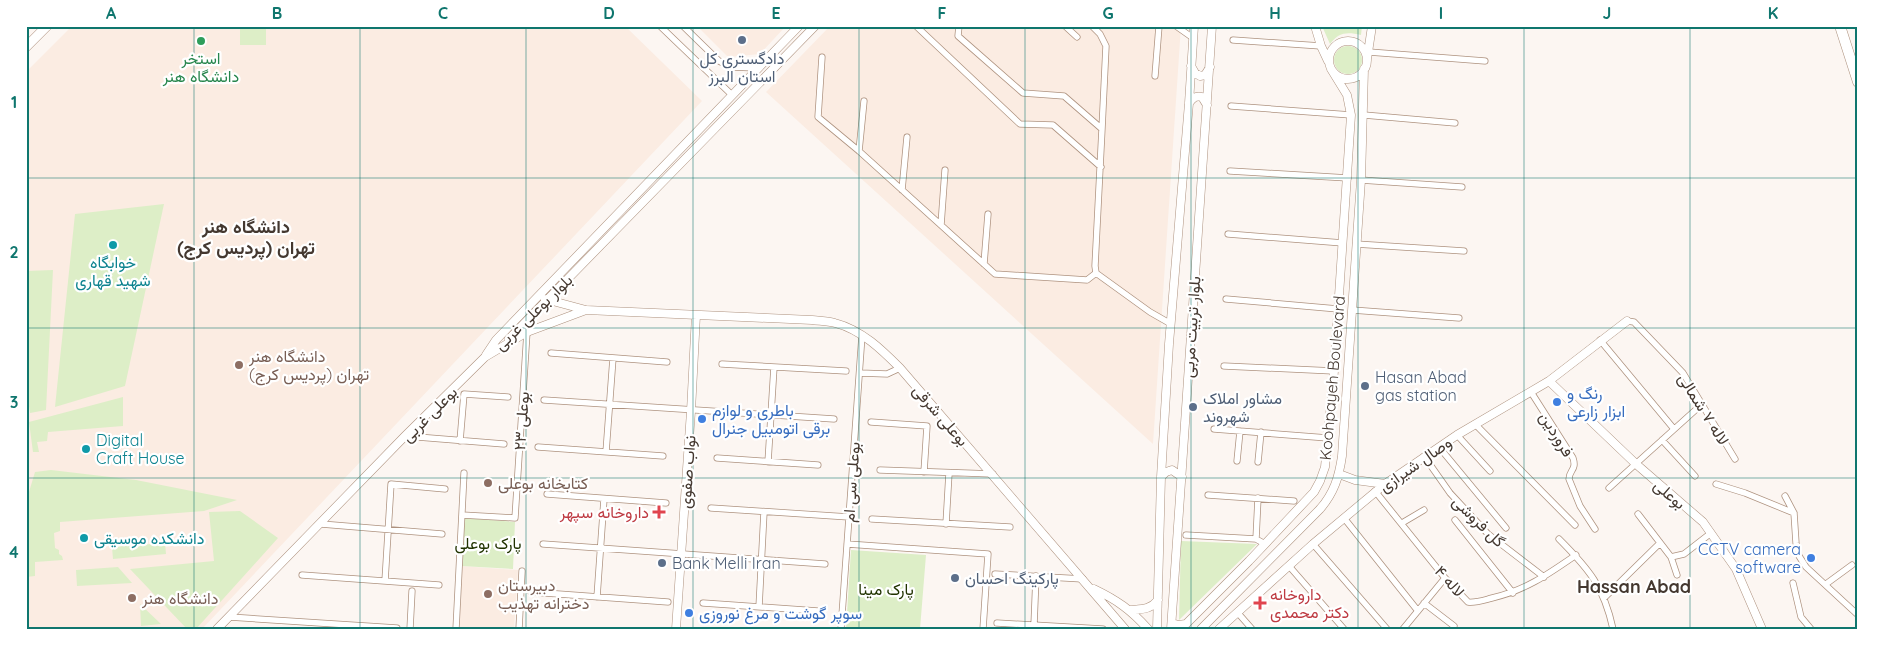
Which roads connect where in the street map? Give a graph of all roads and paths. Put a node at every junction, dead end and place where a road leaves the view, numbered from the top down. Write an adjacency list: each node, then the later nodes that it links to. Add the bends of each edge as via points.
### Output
1 (47, 26): 21 (main road)
2 (660, 26): 33 (street)
3 (683, 26): 28 (street, via 719,61 732,67)
4 (799, 26): 28 (street, بلوار بوعلی غربی)
5 (815, 26): 61 (street, بلوار بوعلی غربی)
6 (916, 26): 44 (street, via 1020,124 1053,125)
7 (958, 26): 41 (street, via 958,36 1023,93 1064,96)
8 (1065, 26): 17 (street)
9 (1092, 26): 41 (street, via 1106,46)
10 (1159, 26): 31 (street)
11 (1176, 26): 18 (street)
12 (1194, 26): 18 (street, بلوار تربیت مربی)
13 (1212, 26): 29 (street, بلوار تربیت مربی)
14 (1314, 26): 20 (street, Koohpayeh Boulevard)
15 (1372, 26): 22 (street)
16 (1840, 26): 32 (highway)
17 (1078, 37)
18 (1193, 38): 27 (street, بلوار تربیت مربی)
19 (1233, 40): 20 (street)
20 (1321, 46): 26 (street, Koohpayeh Boulevard)
21 (26, 47)
22 (1369, 52): 24 (street); 25 (street)
23 (822, 57): 43 (street, via 818,117)
24 (1367, 60): 26 (street, via 1359,45 1347,41 1336,45 1329,55); 30 (street, Koohpayeh Boulevard)
25 (1485, 61)
26 (1330, 65): 30 (street, via 1334,74 1344,79 1356,77); 38 (street, Koohpayeh Boulevard, via 1347,95)
27 (1192, 66): 29 (street, via 1195,74 1200,76); 35 (street, بلوار تربیت مربی)
28 (756, 68): 33 (street, بلوار بوعلی غربی)
29 (1210, 68): 36 (street, بلوار تربیت مربی)
30 (1364, 69): 39 (street, Koohpayeh Boulevard)
31 (1155, 76)
32 (1858, 82)
33 (732, 96): 59 (street, بلوار بوعلی غربی)
34 (864, 101): 43 (street)
35 (1190, 102): 36 (street, via 1199,96); 68 (street, بلوار تربیت مربی)
36 (1207, 106): 125 (street, بلوار تربیت مربی)
37 (1231, 106): 38 (street)
38 (1351, 115): 47 (street, Koohpayeh Boulevard)
39 (1364, 115): 40 (street); 48 (street, Koohpayeh Boulevard)
40 (1455, 123)
41 (1102, 129): 44 (street)
42 (907, 137): 50 (street)
43 (859, 151): 50 (street)
44 (1101, 167): 58 (street)
45 (945, 170): 52 (street)
46 (1230, 171): 47 (street)
47 (1348, 178): 54 (street, Koohpayeh Boulevard)
48 (1361, 180): 49 (street); 55 (street, Koohpayeh Boulevard)
49 (1462, 187)
50 (902, 190): 52 (street)
51 (988, 214): 57 (street)
52 (941, 225): 57 (street)
53 (1228, 234): 54 (street)
54 (1343, 242): 62 (street, Koohpayeh Boulevard)
55 (1356, 244): 56 (street); 64 (street, Koohpayeh Boulevard)
56 (1464, 251)
57 (984, 264): 58 (street, via 995,274 1087,280)
58 (1096, 273): 68 (street)
59 (540, 294): 61 (street); 73 (street, بلوار بوعلی غربی, via 496,340)
60 (1226, 299): 62 (street)
61 (546, 300): 63 (street); 73 (street, بلوار بوعلی غربی, via 503,345)
62 (1338, 308): 64 (street); 81 (street, Koohpayeh Boulevard)
63 (586, 310): 65 (street, بوعلی غربی); 69 (street, بوعلی غربی)
64 (1352, 310): 66 (street); 122 (street, Koohpayeh Boulevard)
65 (696, 315): 70 (street, بوعلی شرقی, via 812,320 836,323); 89 (street, نواب صفوی)
66 (1459, 318)
67 (1627, 321): 71 (street, وصال شیرازی); 88 (street, لاله ۷ شمالی, via 1634,322 1682,373)
68 (1171, 324): 124 (street, بلوار تربیت مربی)
69 (526, 332): 73 (street, بوعلی غربی); 143 (street, بوعلی ۲۳, via 515,518)
70 (862, 335): 79 (street, بوعلی شرقی); 82 (street, بوعلی سی ام)
71 (1600, 340): 83 (street, وصال شیرازی); 95 (street)
72 (551, 353): 74 (street)
73 (485, 357): 99 (street, بوعلی غربی)
74 (613, 358): 75 (street); 87 (street)
75 (667, 362)
76 (722, 364): 78 (street)
77 (1224, 366): 81 (street)
78 (774, 367): 80 (street); 90 (street)
79 (900, 368): 82 (street, via 887,374); 121 (street, بوعلی شرقی)
80 (846, 371)
81 (1334, 371): 100 (street, Koohpayeh Boulevard)
82 (860, 373): 144 (street, بوعلی سی ام)
83 (1549, 381): 84 (street, وصال شیرازی); 114 (street, بوعلی)
84 (1530, 392): 93 (street, وصال شیرازی); 154 (street, فروردین, via 1574,458 1575,464 1568,479)
85 (508, 397): 102 (street, via 464,394)
86 (544, 400): 87 (street)
87 (610, 404): 89 (street); 106 (street)
88 (1701, 405): 95 (street); 110 (street, لاله ۷ شمالی)
89 (692, 411): 90 (street); 168 (street, نواب صفوی)
90 (771, 415): 91 (street); 112 (street)
91 (834, 419)
92 (871, 422): 118 (street, via 927,426)
93 (1475, 424): 98 (street, وصال شیرازی); 151 (street)
94 (1214, 429): 96 (street)
95 (1674, 430): 101 (street)
96 (1240, 431): 97 (street); 111 (street)
97 (1261, 432): 100 (street); 113 (street)
98 (1457, 435): 105 (street, وصال شیرازی); 117 (street)
99 (405, 436): 102 (street); 149 (street, بوعلی غربی)
100 (1328, 438): 164 (street, Koohpayeh Boulevard, via 1325,467 1314,492)
101 (1662, 440): 114 (street); 123 (street)
102 (460, 441): 103 (street)
103 (504, 444)
104 (538, 447): 106 (street)
105 (1439, 447): 108 (street, وصال شیرازی); 153 (street)
106 (606, 452): 107 (street)
107 (663, 456)
108 (1424, 456): 126 (street, وصال شیرازی); 183 (street, گل فروشی, via 1450,493 1488,534)
109 (717, 458): 112 (street)
110 (1735, 459)
111 (1237, 461)
112 (768, 462): 115 (street)
113 (1258, 462)
114 (1636, 464): 128 (street); 156 (street, بوعلی, via 1703,522)
115 (818, 465)
116 (880, 470): 118 (street)
117 (1490, 471)
118 (924, 472): 120 (street)
119 (464, 473): 143 (street)
120 (949, 473): 121 (street); 150 (street)
121 (993, 474): 185 (street, بوعلی شرقی)
122 (1339, 474): 126 (street); 173 (street, Koohpayeh Boulevard, via 1329,499)
123 (1695, 476)
124 (1161, 477): 125 (street, via 1172,470); 196 (street, بلوار تربیت مربی)
125 (1182, 477): 210 (street, بلوار تربیت مربی)
126 (1385, 484): 130 (street, وصال شیرازی)
127 (1716, 484): 141 (street)
128 (1609, 488)
129 (446, 489): 155 (street, via 391,484)
130 (1375, 491): 145 (street, وصال شیرازی); 148 (street, لاله ۴)
131 (547, 494): 135 (street)
132 (1208, 495): 134 (street)
133 (1785, 496): 141 (street)
134 (1258, 498): 136 (street); 159 (street)
135 (604, 499): 137 (street); 166 (street)
136 (1294, 501)
137 (666, 503)
138 (711, 508): 140 (street)
139 (1424, 510): 148 (street)
140 (764, 512): 144 (street); 171 (street)
141 (1794, 513): 188 (street, via 1799,556 1806,567)
142 (1638, 514): 161 (street)
143 (462, 515): 215 (street)
144 (849, 517): 163 (street, بوعلی سی ام)
145 (1344, 518): 165 (street, وصال شیرازی); 203 (street)
146 (872, 519): 150 (street)
147 (1455, 520): 193 (street)
148 (1402, 523): 184 (street, لاله ۴)
149 (321, 524): 155 (street); 206 (street, بوعلی غربی)
150 (946, 524): 152 (street)
151 (1575, 525)
152 (1010, 527)
153 (1506, 528)
154 (1595, 529)
155 (388, 530): 157 (street); 186 (street)
156 (1711, 533): 170 (street, via 1684,554); 232 (street, بوعلی, via 1736,569)
157 (442, 534)
158 (1186, 535): 159 (street)
159 (1256, 539): 164 (street)
160 (1559, 539): 169 (street)
161 (1660, 543): 170 (street); 195 (street)
162 (543, 544): 166 (street)
163 (847, 544): 218 (street, بوعلی سی ام); 219 (street, via 988,554)
164 (1265, 544): 167 (street, Koohpayeh Boulevard)
165 (1313, 544): 176 (street, وصال شیرازی); 229 (street)
166 (601, 548): 168 (street); 194 (street)
167 (1256, 553): 172 (street, Koohpayeh Boulevard); 173 (street, via 1259,560)
168 (681, 554): 171 (street); 217 (street, نواب صفوی)
169 (1576, 555): 183 (street, لاله ۴); 195 (street, via 1600,586)
170 (1671, 557): 181 (street)
171 (761, 560): 174 (street); 200 (street)
172 (1249, 561): 178 (street, via 1256,562); 208 (street, Koohpayeh Boulevard)
173 (1267, 561): 178 (street, Koohpayeh Boulevard)
174 (824, 564)
175 (1852, 565): 188 (street)
176 (1289, 566): 205 (street, وصال شیرازی); 228 (street)
177 (522, 571): 216 (street)
178 (1258, 571): 225 (street, Koohpayeh Boulevard)
179 (995, 574): 182 (street)
180 (302, 575): 186 (street)
181 (1677, 575)
182 (1036, 576): 185 (street); 209 (street)
183 (1544, 577): 193 (street, لاله ۴)
184 (1445, 578): 193 (street, لاله ۴, via 1468,602); 199 (street)
185 (1083, 579): 190 (street, بوعلی شرقی)
186 (385, 581): 189 (street)
187 (1793, 583): 233 (street, via 1801,617)
188 (1826, 584): 204 (street)
189 (439, 585)
190 (1092, 588): 201 (street); 221 (street, بوعلی شرقی)
191 (412, 591): 214 (street)
192 (531, 592): 194 (street)
193 (1512, 593)
194 (597, 597): 197 (street)
195 (1604, 598): 231 (street)
196 (1158, 600): 201 (street, via 1148,608); 223 (street, بلوار تربیت مربی)
197 (668, 602)
198 (703, 603): 200 (street)
199 (1424, 603): 203 (street); 211 (street)
200 (759, 607): 202 (street)
201 (1130, 610): 222 (street)
202 (818, 611)
203 (1418, 611): 230 (street)
204 (1857, 611)
205 (1237, 612): 226 (street, وصال شیرازی); 227 (street)
206 (230, 616): 212 (street); 213 (street, بوعلی غربی)
207 (997, 624): 209 (street)
208 (1186, 624): 210 (street); 224 (street, Koohpayeh Boulevard)
209 (1034, 625): 220 (street)
210 (1172, 626)
211 (1454, 626)
212 (397, 628)
213 (217, 629)
214 (410, 629)
215 (456, 629)
216 (519, 629)
217 (676, 629)
218 (841, 629)
219 (983, 629)
220 (1103, 629)
221 (1126, 629)
222 (1148, 629)
223 (1157, 629)
224 (1178, 629)
225 (1201, 629)
226 (1219, 629)
227 (1252, 629)
228 (1344, 629)
229 (1387, 629)
230 (1402, 629)
231 (1613, 629)
232 (1762, 629)
233 (1811, 629)

